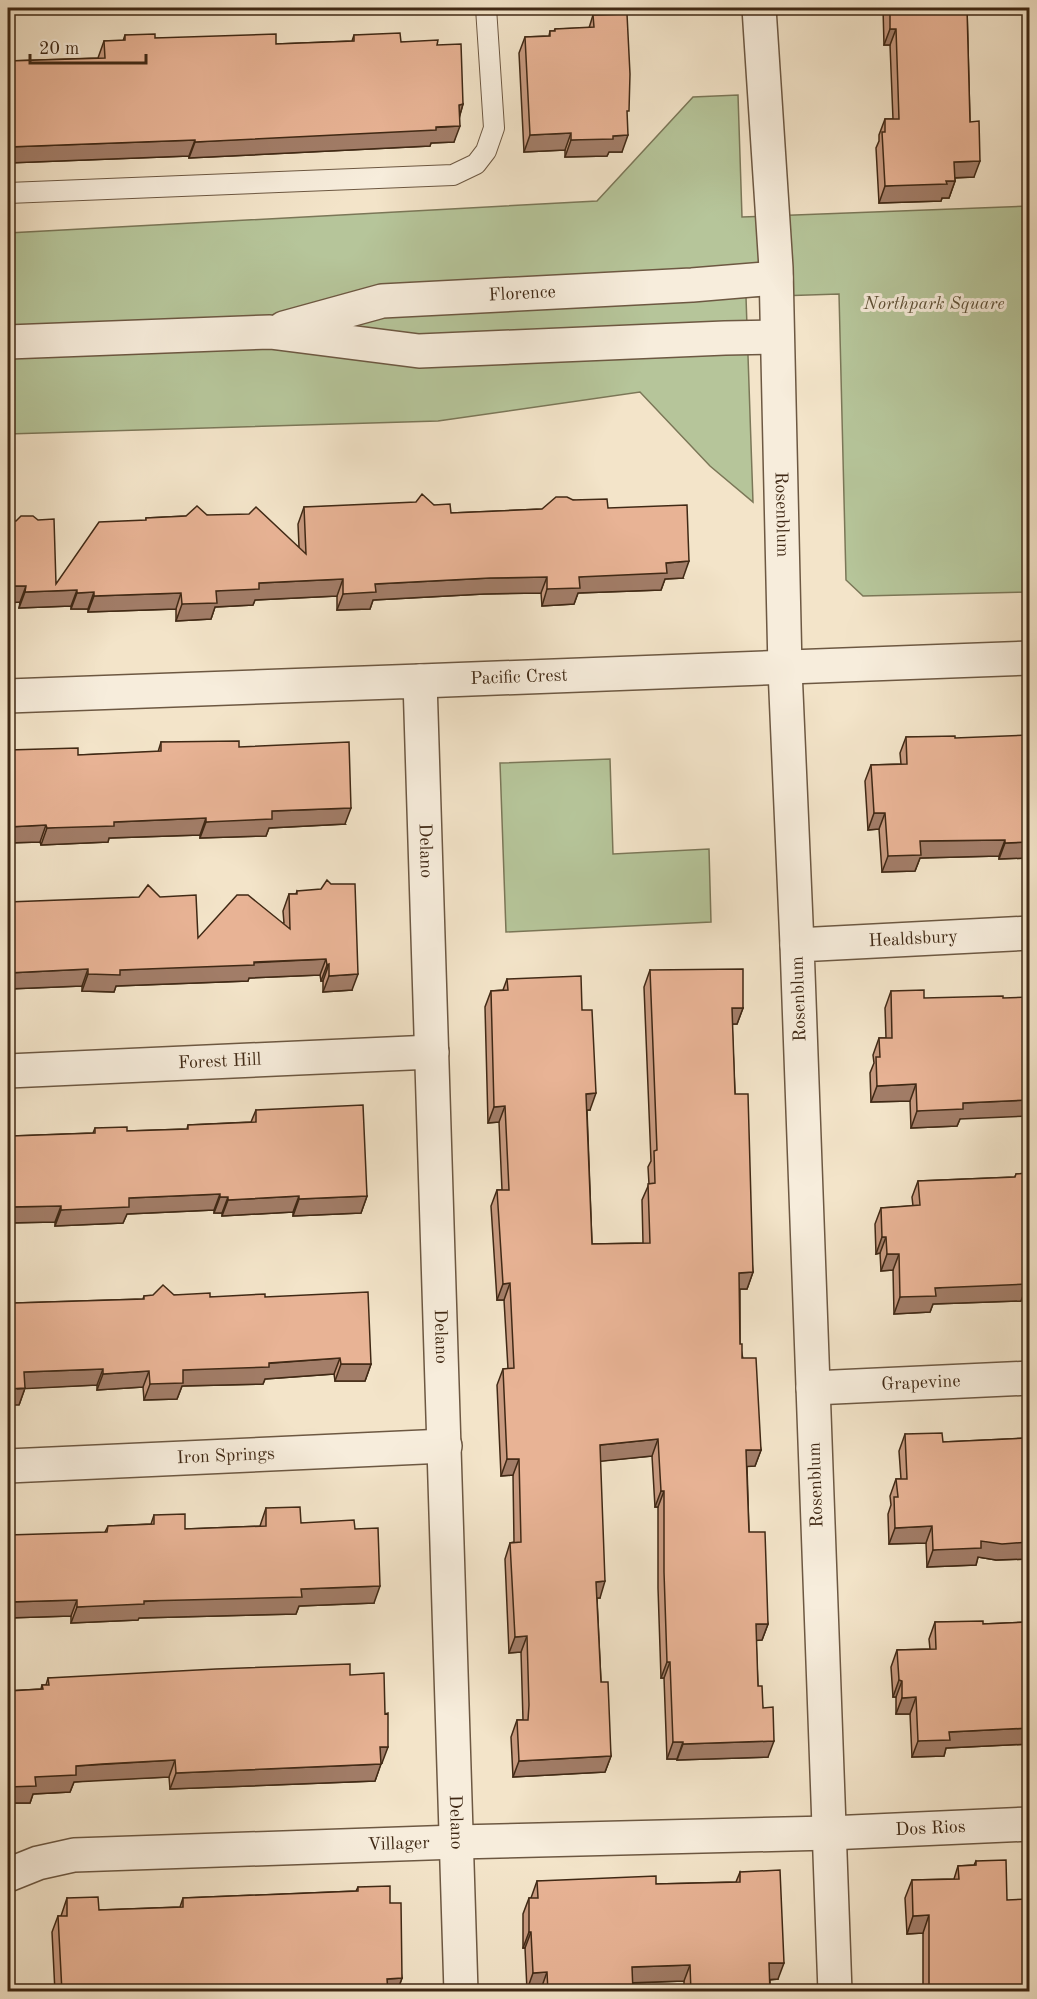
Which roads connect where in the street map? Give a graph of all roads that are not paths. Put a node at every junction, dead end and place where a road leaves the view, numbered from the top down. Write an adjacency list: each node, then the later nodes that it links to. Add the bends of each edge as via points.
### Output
1 (486, 8): 3 (lane, via 494,128 486,152 476,164 453,175)
2 (759, 8): 4 (street, Rosenblum)
3 (8, 193)
4 (776, 278): 5 (street, Florence, via 382,301); 6 (street, Rosenblum)
5 (270, 332): 6 (street, Florence, via 419,351); 7 (street, Florence)
6 (777, 337): 9 (street, Rosenblum)
7 (8, 342)
8 (1029, 658): 9 (street, Pacific Crest)
9 (785, 669): 10 (street, Pacific Crest); 13 (street, Rosenblum)
10 (420, 681): 11 (street, Pacific Crest); 14 (street, Delano)
11 (8, 696)
12 (1029, 933): 13 (street, Healdsbury)
13 (797, 945): 17 (street, Rosenblum)
14 (432, 1052): 15 (street, Forest Hill); 18 (street, Delano)
15 (8, 1071)
16 (1029, 1378): 17 (street, Grapevine)
17 (813, 1388): 21 (street, Rosenblum)
18 (444, 1446): 19 (street, Iron Springs); 22 (street, Delano)
19 (8, 1466)
20 (1029, 1824): 21 (street, Dos Rios)
21 (829, 1833): 22 (street, Villager); 25 (street, Rosenblum)
22 (457, 1842): 23 (street, Villager, via 74,1855); 24 (street, Delano)
23 (8, 1875)
24 (461, 1992)
25 (835, 1992)

